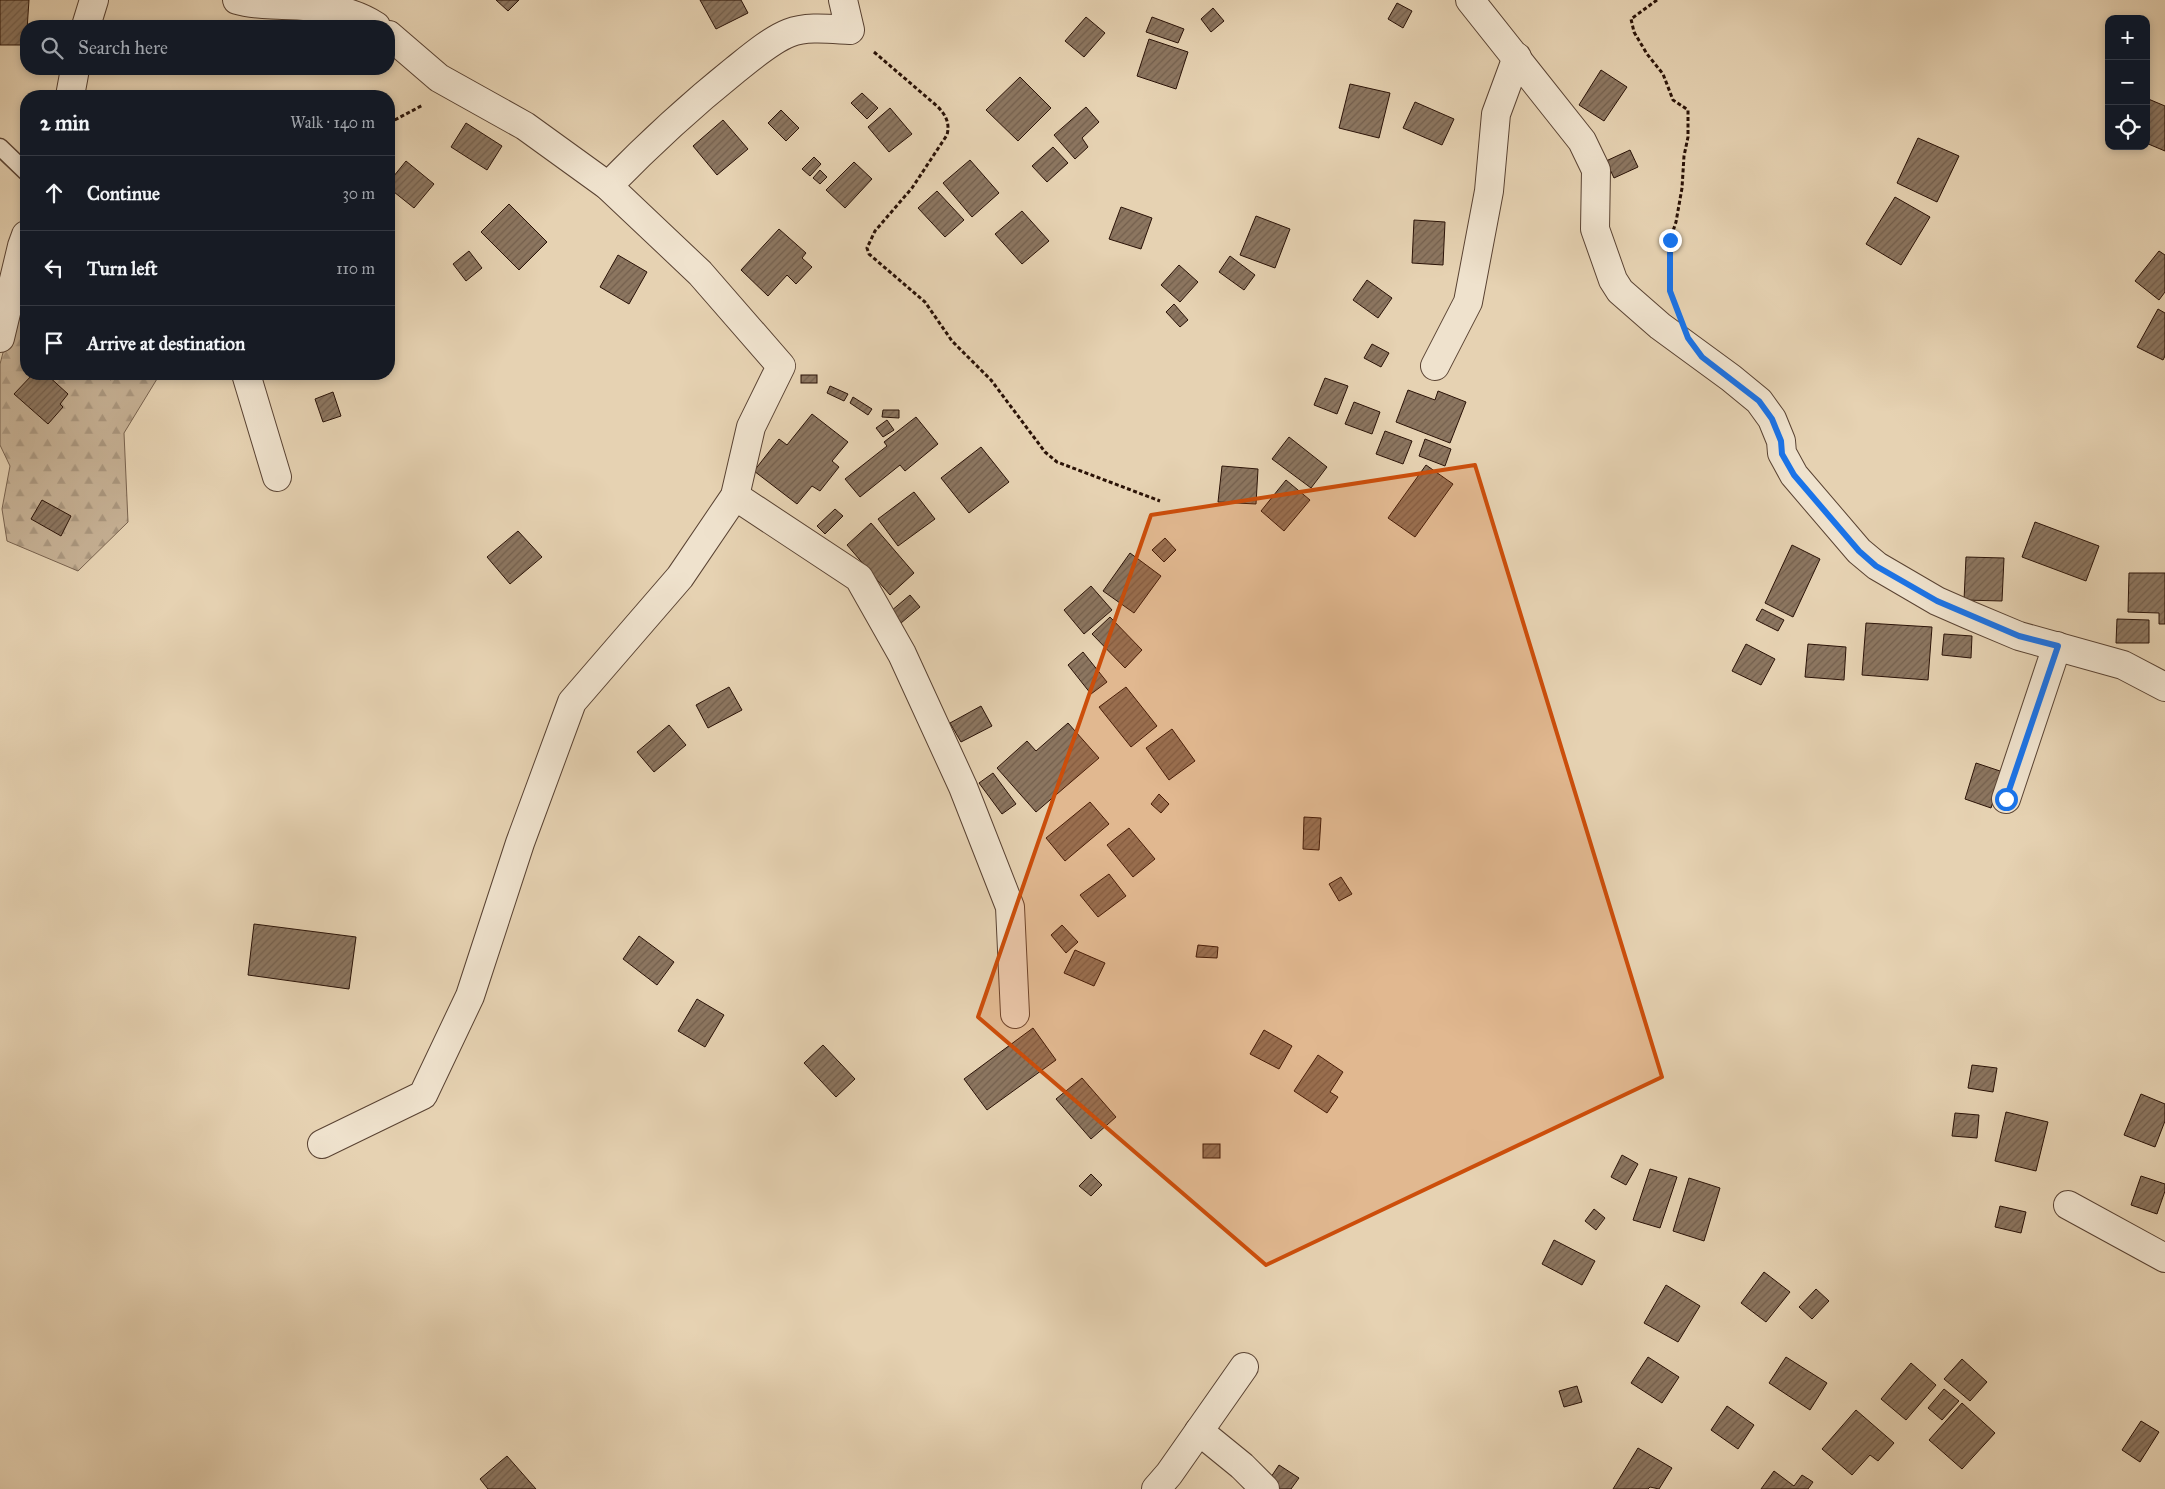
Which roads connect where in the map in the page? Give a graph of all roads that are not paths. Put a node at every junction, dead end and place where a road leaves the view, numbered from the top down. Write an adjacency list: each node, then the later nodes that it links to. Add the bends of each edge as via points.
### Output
1 (94, 0): 5 (street)
2 (238, 0): 6 (street, via 262,5 345,11)
3 (843, 0): 13 (street, via 850,30 816,28 789,33 754,55 708,91)
4 (1470, 0): 8 (street)
5 (88, 20)
6 (366, 20)
7 (395, 40): 13 (street, via 439,78 525,126)
8 (1517, 57): 16 (street, via 1496,114 1489,191 1468,302); 20 (street, via 1582,141 1594,163 1597,179 1595,229 1620,291 1660,326 1759,401 1772,419 1781,441 1782,454 1794,475 1876,566 1969,616 2019,636)
9 (74, 75): 10 (street)
10 (71, 90)
11 (0, 147): 12 (lane)
12 (20, 166)
13 (608, 186): 19 (street, via 700,273 781,366 751,427)
14 (20, 254): 15 (street)
15 (0, 338)
16 (1435, 366)
17 (248, 380): 18 (street)
18 (277, 477)
19 (735, 496): 23 (street, via 859,578 902,654 963,787 1010,907); 24 (street, via 680,578 572,702 520,843 470,996 423,1095)
20 (2058, 646): 21 (street, via 2123,665); 22 (street)
21 (2165, 687)
22 (2006, 799)
23 (1015, 1014)
24 (322, 1144)
25 (2068, 1205): 26 (street)
26 (2165, 1258)
27 (1244, 1367): 28 (street)
28 (1199, 1431): 29 (street); 30 (street, via 1242,1466)
29 (1156, 1489)
30 (1264, 1489)

